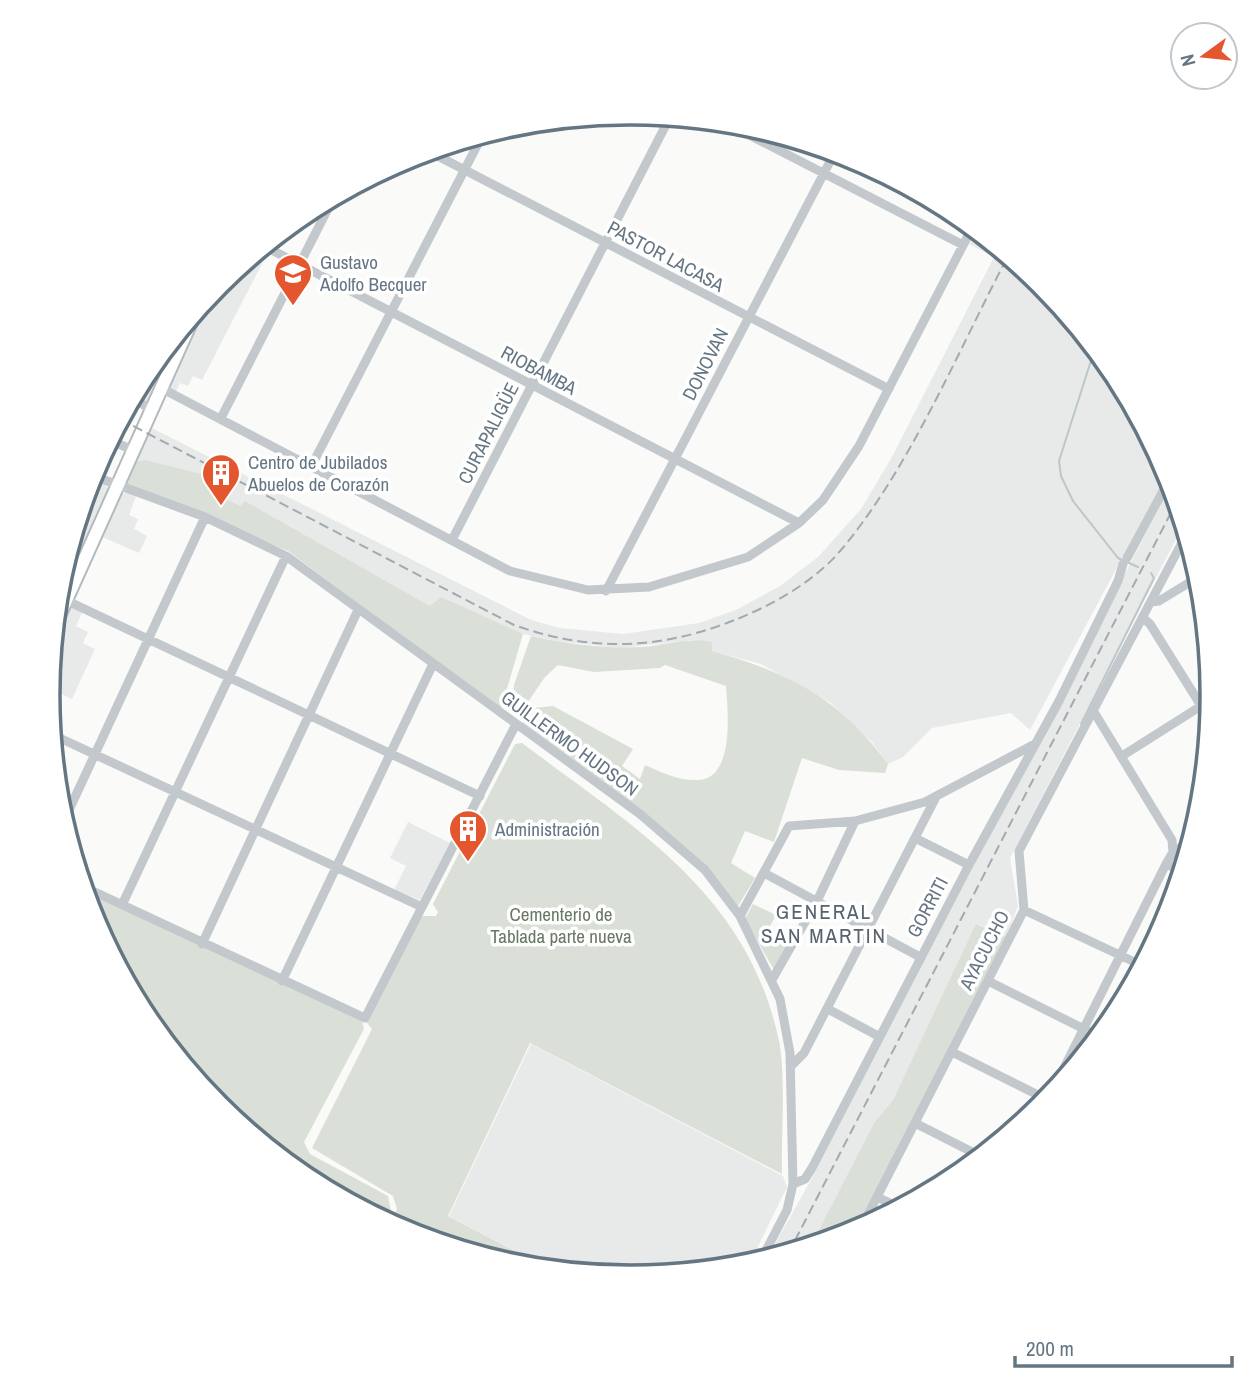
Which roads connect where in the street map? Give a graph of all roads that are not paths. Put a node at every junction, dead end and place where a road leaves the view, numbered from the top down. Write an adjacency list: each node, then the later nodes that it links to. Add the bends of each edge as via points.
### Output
1 (665, 126): 10 (street, CURAPALIGÜE)
2 (757, 140): 7 (street)
3 (477, 146): 6 (street)
4 (440, 157): 6 (street, PASTOR LACASA)
5 (830, 161): 7 (street, DONOVAN)
6 (464, 170): 10 (street, PASTOR LACASA); 14 (street)
7 (823, 174): 11 (street); 15 (street, DONOVAN)
8 (326, 213): 13 (street)
9 (968, 236): 11 (street)
10 (604, 243): 15 (street, PASTOR LACASA); 17 (street, CURAPALIGÜE)
11 (963, 245): 19 (street)
12 (273, 251): 13 (street, RIOBAMBA)
13 (299, 265): 14 (street, RIOBAMBA); 22 (street)
14 (391, 312): 17 (street, RIOBAMBA); 26 (street)
15 (748, 319): 19 (street, PASTOR LACASA); 25 (street, DONOVAN)
16 (169, 360): 18 (main road)
17 (532, 385): 25 (street, RIOBAMBA); 32 (street, CURAPALIGÜE)
18 (161, 388): 21 (main road); 22 (street)
19 (889, 389): 31 (street, via 838,481)
20 (140, 404): 21 (street)
21 (151, 410): 24 (main road)
22 (221, 418): 26 (street)
23 (118, 443): 24 (street)
24 (133, 450): 28 (main road)
25 (675, 461): 31 (street, RIOBAMBA); 37 (street, DONOVAN)
26 (312, 466): 32 (street)
27 (102, 479): 28 (street, GUILLERMO HUDSON)
28 (119, 486): 30 (street, GUILLERMO HUDSON); 35 (main road)
29 (1163, 492): 51 (street, GORRITI)
30 (205, 517): 34 (street, GUILLERMO HUDSON); 42 (street)
31 (799, 523): 37 (street, via 740,560 674,582)
32 (452, 540): 37 (street, via 524,576)
33 (1180, 546): 39 (street, AYACUCHO)
34 (286, 556): 40 (street, GUILLERMO HUDSON); 44 (street)
35 (71, 581)
36 (1190, 582): 39 (street)
37 (606, 591)
38 (67, 601): 42 (street)
39 (1151, 602): 41 (street, AYACUCHO)
40 (358, 610): 43 (street, GUILLERMO HUDSON); 48 (street)
41 (1143, 618): 45 (street); 47 (street, AYACUCHO)
42 (148, 639): 44 (street); 53 (street)
43 (433, 664): 49 (street, GUILLERMO HUDSON); 52 (street)
44 (229, 677): 48 (street); 55 (street)
45 (1200, 702)
46 (1200, 706): 54 (street)
47 (1094, 712): 54 (street); 73 (street, AYACUCHO, via 1019,851)
48 (309, 714): 52 (street); 60 (street)
49 (515, 726): 56 (street); 74 (street, GUILLERMO HUDSON, via 681,848 705,870)
50 (61, 739): 53 (street)
51 (1035, 744): 57 (street); 65 (street, GORRITI)
52 (391, 752): 56 (street); 66 (street)
53 (95, 754): 55 (street); 58 (street)
54 (1122, 756): 63 (street, via 1172,840)
55 (176, 793): 60 (street); 71 (street)
56 (480, 796): 72 (street)
57 (936, 797): 59 (street); 61 (street)
58 (70, 808)
59 (855, 821): 68 (street, via 793,825 786,829); 70 (street)
60 (256, 830): 66 (street); 76 (street)
61 (915, 838): 65 (street); 75 (street)
62 (1179, 848): 63 (street)
63 (1173, 852): 64 (street)
64 (1167, 864): 67 (street); 77 (street)
65 (969, 865): 78 (street, GORRITI)
66 (337, 866): 72 (street); 81 (street)
67 (1174, 867)
68 (764, 873): 70 (street); 74 (street)
69 (95, 892): 71 (street)
70 (817, 901): 75 (street); 80 (street)
71 (122, 905): 76 (street)
72 (422, 907): 81 (street, via 365,1018)
73 (1024, 910): 77 (street); 82 (street, AYACUCHO)
74 (740, 916): 80 (street, GUILLERMO HUDSON)
75 (869, 929): 78 (street); 83 (street)
76 (202, 944): 81 (street)
77 (1121, 956): 79 (street); 84 (street)
78 (920, 957): 86 (street, GORRITI)
79 (1134, 963)
80 (773, 978): 89 (street, GUILLERMO HUDSON, via 785,1019)
81 (282, 981)
82 (988, 981): 84 (street); 87 (street, AYACUCHO)
83 (828, 1009): 86 (street); 89 (street, via 804,1053)
84 (1084, 1028): 85 (street); 88 (street)
85 (1091, 1032)
86 (880, 1037): 93 (street, GORRITI, via 812,1168 805,1179)
87 (952, 1052): 90 (street); 91 (street, AYACUCHO)
88 (1067, 1063)
89 (790, 1066): 93 (street, GUILLERMO HUDSON)
90 (1037, 1095)
91 (915, 1123): 92 (street); 94 (street, AYACUCHO)
92 (972, 1152)
93 (793, 1184): 97 (street, GORRITI, via 787,1210)
94 (877, 1196): 95 (street); 96 (street, AYACUCHO)
95 (890, 1203)
96 (868, 1213)
97 (766, 1249)

